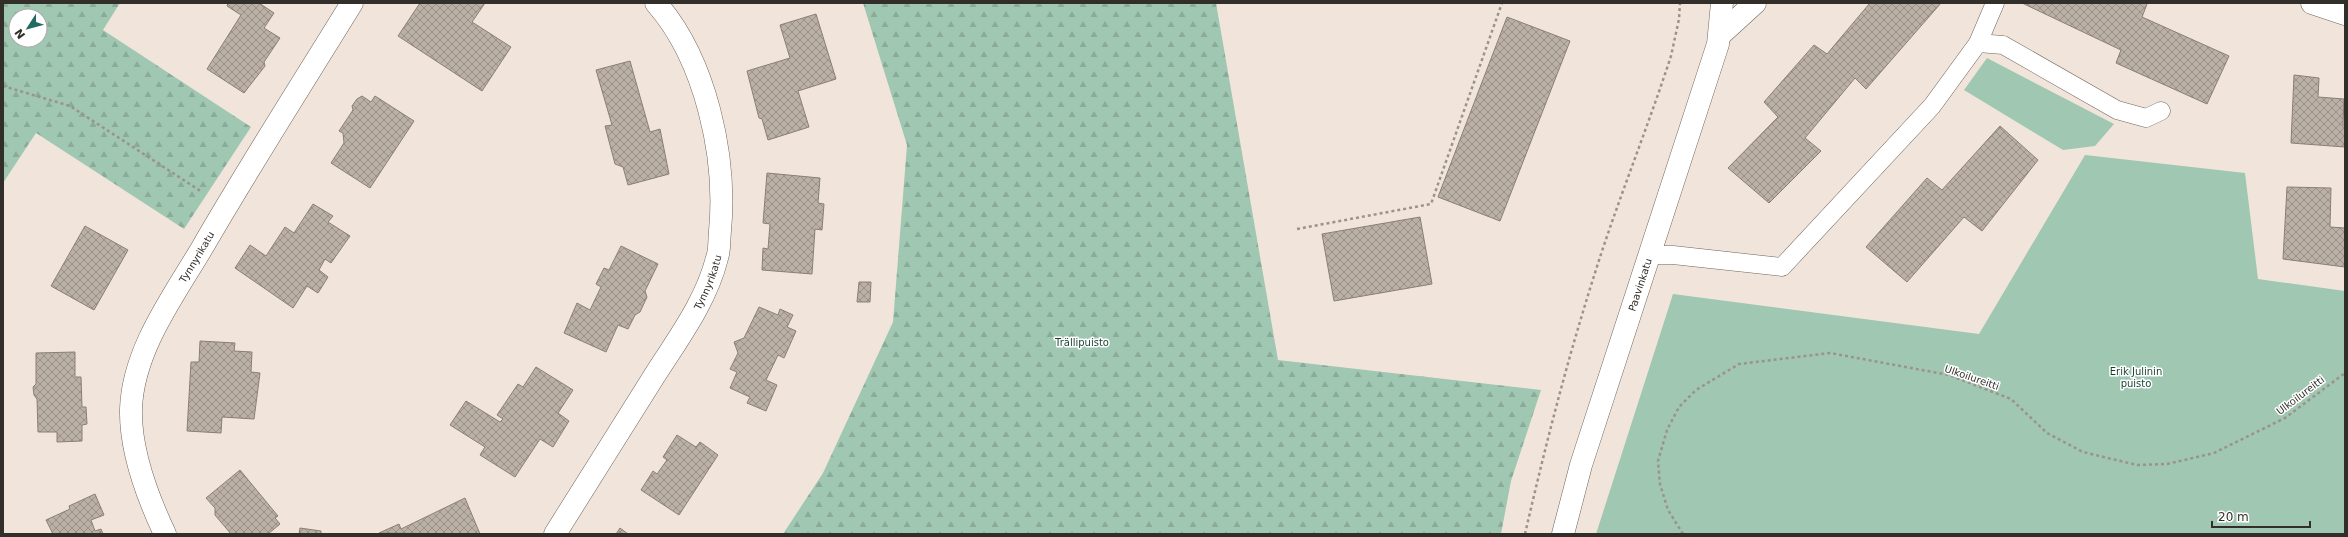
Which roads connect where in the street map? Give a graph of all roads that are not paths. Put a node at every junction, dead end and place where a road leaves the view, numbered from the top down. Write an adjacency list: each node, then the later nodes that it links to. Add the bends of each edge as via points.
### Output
1 (352, 3): 12 (street, Tynnyrikatu, via 150,337 137,374 131,409 135,441 150,502)
2 (656, 3): 13 (street, Tynnyrikatu, via 680,39 696,71 717,142 721,182 718,258 700,304)
3 (1722, 3): 8 (street, Paavinkatu)
4 (1755, 3): 8 (street, Paavinkatu)
5 (1995, 3): 9 (lane)
6 (2312, 3): 7 (street)
7 (2345, 14)
8 (1720, 35): 11 (street, Paavinkatu)
9 (1978, 43): 10 (lane, via 2003,45 2117,110 2146,118); 11 (lane, via 1932,106 1782,268 1673,255)
10 (2161, 111)
11 (1649, 255): 14 (street, Paavinkatu, via 1581,466)
12 (165, 534)
13 (555, 534)
14 (1563, 534)

